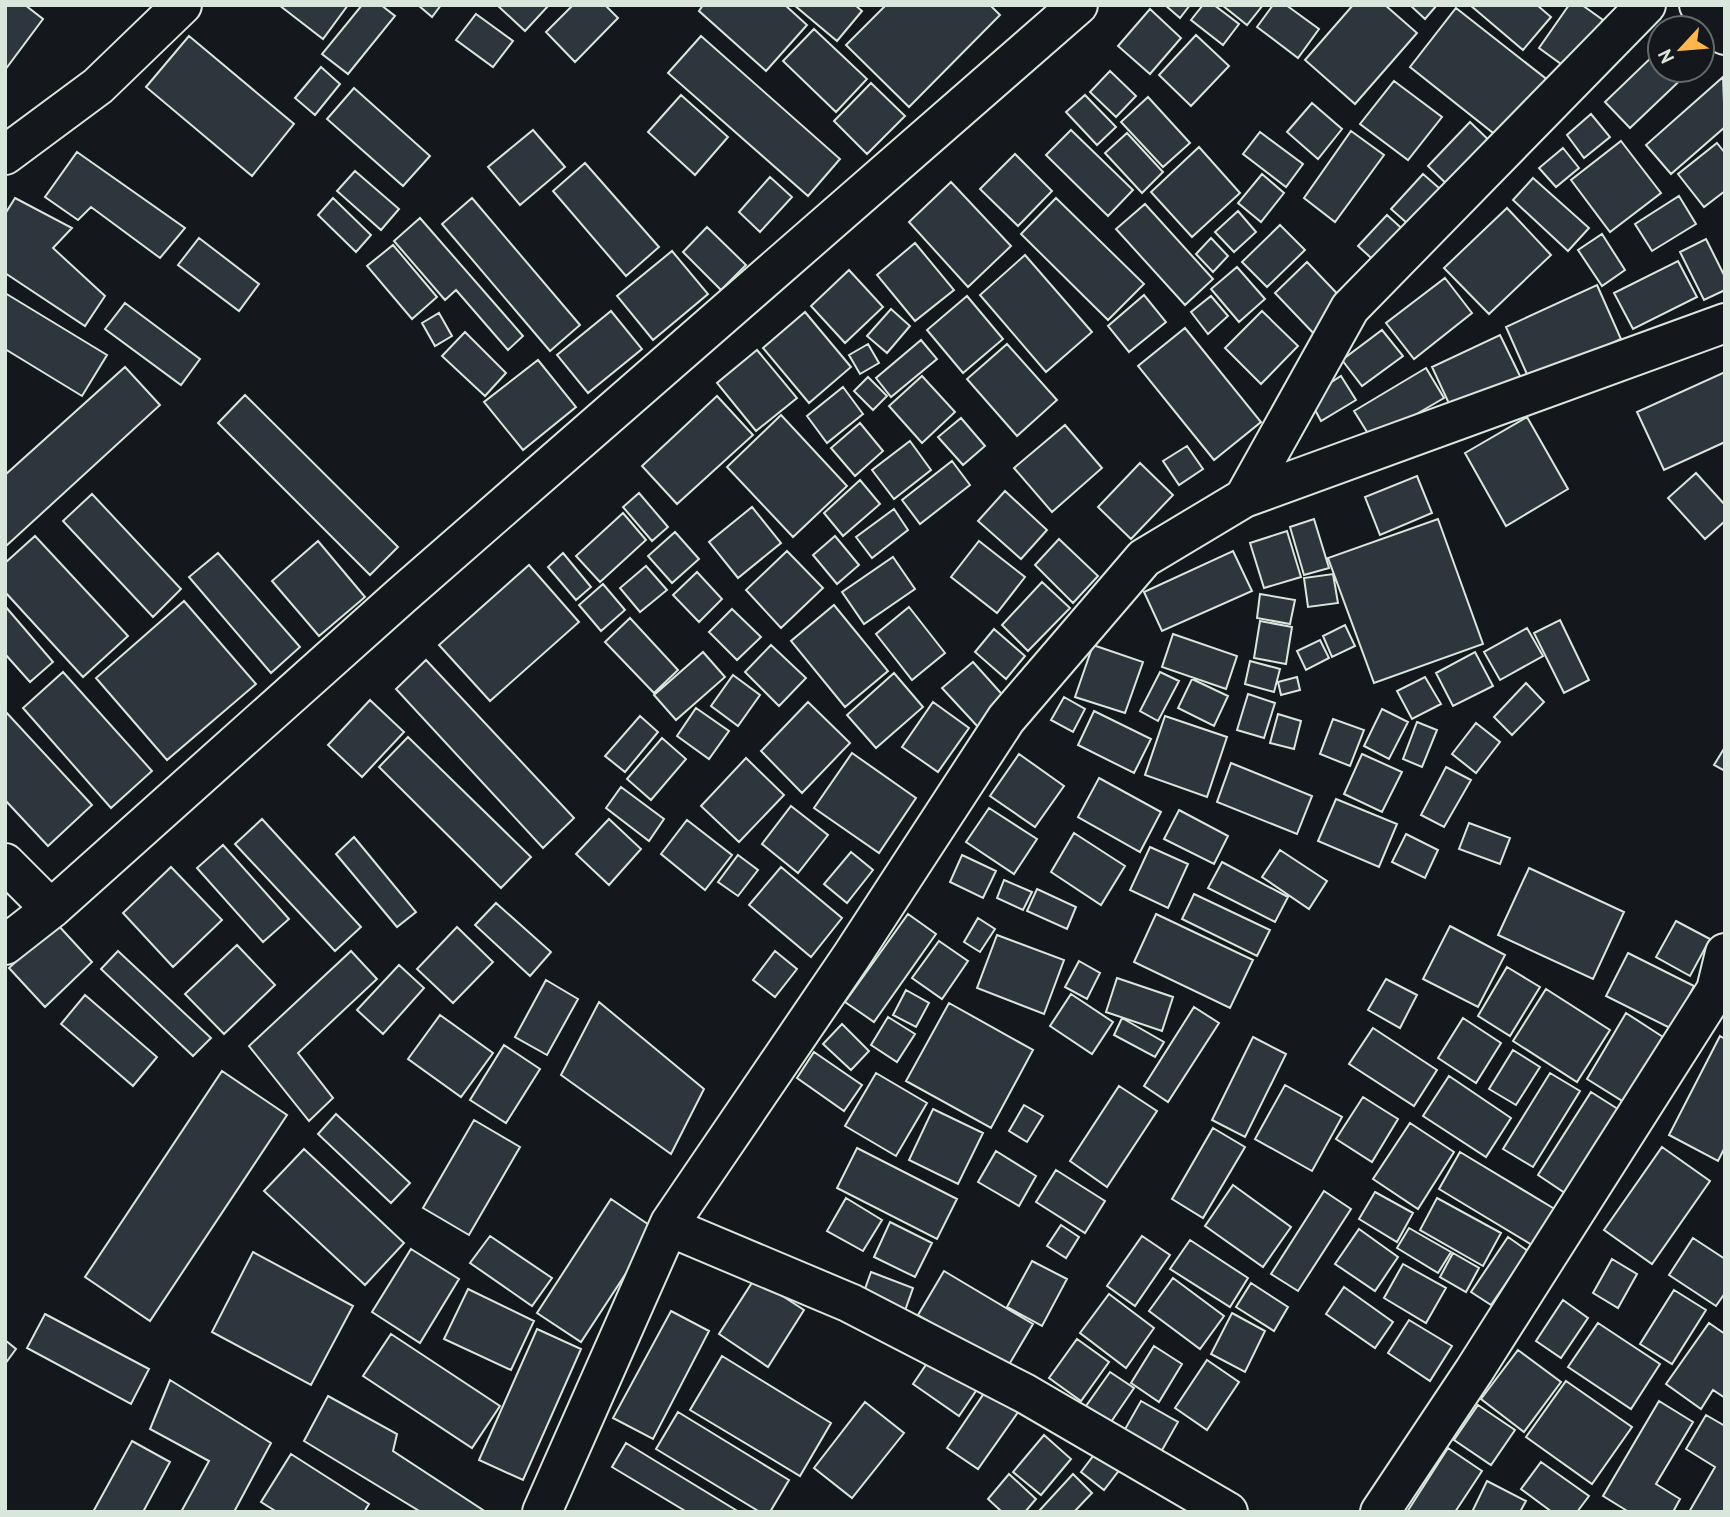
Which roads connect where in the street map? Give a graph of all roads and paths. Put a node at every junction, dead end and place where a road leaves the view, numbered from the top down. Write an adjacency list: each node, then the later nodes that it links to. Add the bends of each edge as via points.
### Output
1 (182, 5): 6 (street, via 98,86)
2 (1078, 5): 10 (street, via 402,595)
3 (1646, 5): 8 (street, via 1350,308)
4 (1699, 5): 5 (street)
5 (1725, 35)
6 (5, 155)
7 (1725, 323): 8 (street)
8 (1244, 498): 14 (street, via 1144,558 1006,719)
9 (5, 863): 10 (street)
10 (51, 909): 11 (street)
11 (5, 946)
12 (1725, 953): 13 (street)
13 (1720, 993): 17 (street)
14 (670, 1223): 15 (street); 16 (street, via 672,1228 850,1303 949,1354)
15 (542, 1512)
16 (1228, 1512)
17 (1380, 1512)

